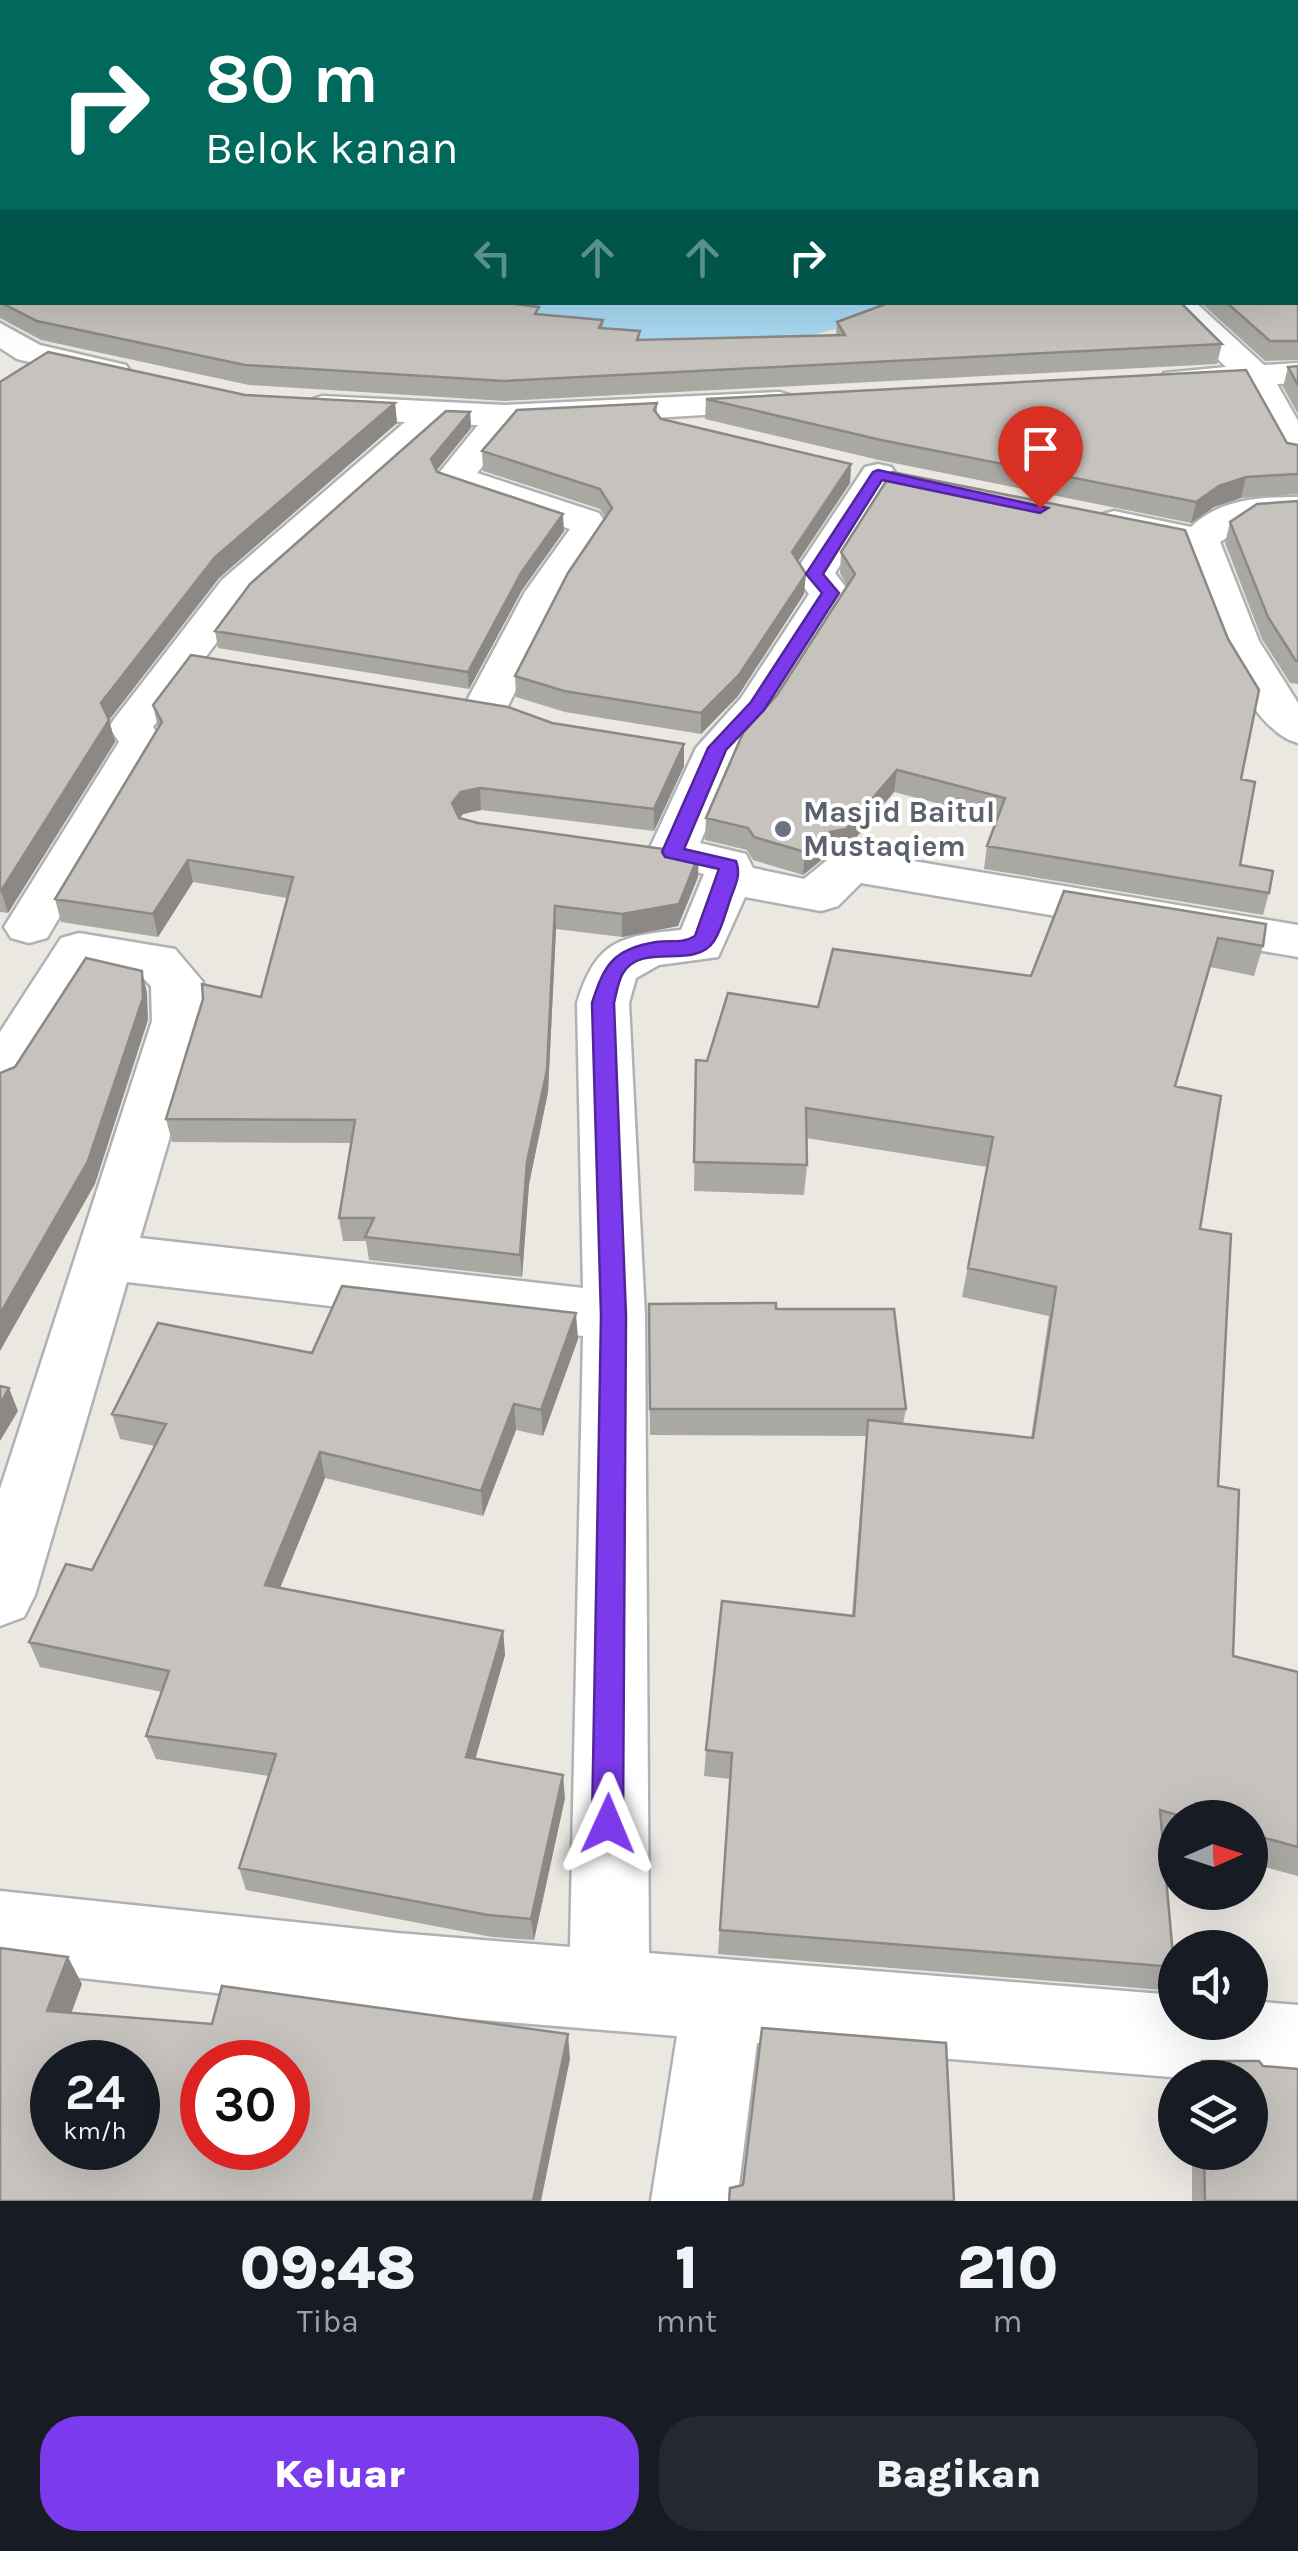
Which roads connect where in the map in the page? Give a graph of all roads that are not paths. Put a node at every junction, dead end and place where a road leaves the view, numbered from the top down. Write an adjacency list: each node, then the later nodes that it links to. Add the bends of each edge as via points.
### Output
1 (1179, 305): 4 (street)
2 (10, 352): 5 (street)
3 (1298, 373): 4 (street)
4 (1255, 375): 6 (street); 13 (street)
5 (140, 378)
6 (1138, 382)
7 (808, 402): 10 (street)
8 (284, 403): 9 (street)
9 (436, 412): 11 (street); 21 (street, via 236,589 202,662 131,727 141,742)
10 (614, 413): 11 (street); 12 (street)
11 (505, 416): 18 (street, via 454,478 590,528 545,592)
12 (727, 440)
13 (1298, 454)
14 (878, 474): 20 (street, via 814,574 830,593 758,706 697,751)
15 (1298, 508): 17 (street, via 1243,511 1222,518)
16 (1076, 516): 17 (street)
17 (1200, 540): 19 (street, via 1245,660)
18 (484, 708)
19 (1298, 730)
20 (678, 859): 22 (street, via 804,895 821,895 848,868 864,868); 25 (street, via 700,945 629,957 613,970 603,1003)
21 (36, 934): 23 (street); 24 (street, via 157,960 177,982 178,1021)
22 (1298, 941)
23 (0, 1075)
24 (103, 1256): 25 (street); 26 (street)
25 (614, 1316): 28 (street)
26 (0, 1595)
27 (0, 1930): 28 (street)
28 (610, 1990): 29 (street)
29 (723, 1998): 30 (street); 31 (street)
30 (1298, 2046)
31 (694, 2201)

